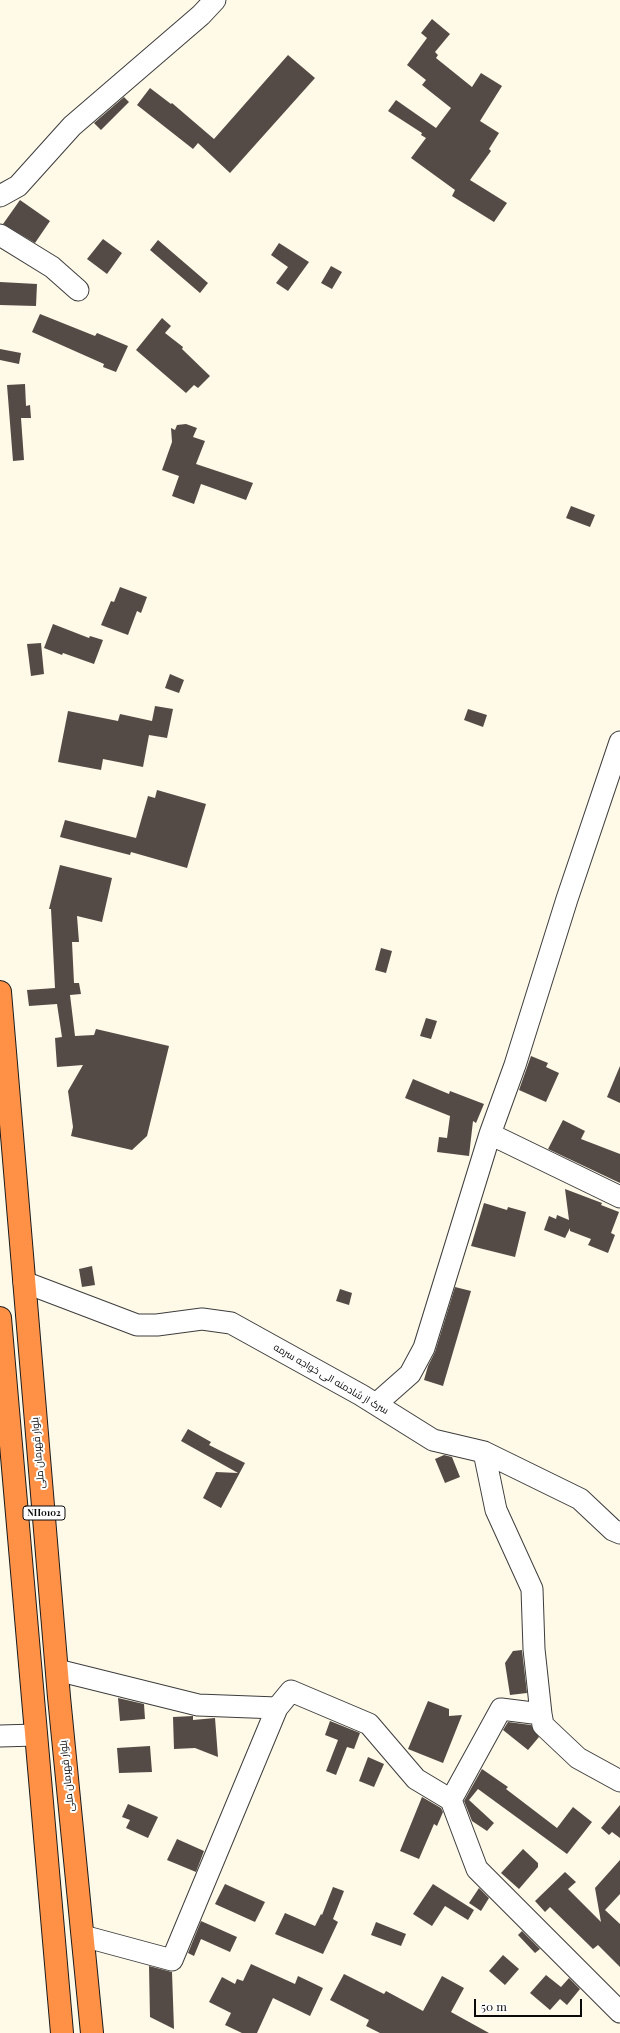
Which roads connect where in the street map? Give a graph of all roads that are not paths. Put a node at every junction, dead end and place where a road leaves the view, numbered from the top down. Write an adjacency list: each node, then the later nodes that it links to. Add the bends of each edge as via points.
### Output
1 (215, 0): 2 (street, via 72,126 18,186)
2 (0, 196)
3 (0, 235): 4 (street, via 52,267)
4 (78, 290)
5 (620, 742): 8 (street, via 515,1065)
6 (0, 992): 7 (highway, بلوار قهرمان ملی / NH0102)
7 (4, 1096): 10 (highway, بلوار قهرمان ملی / NH0102)
8 (490, 1134): 9 (street); 12 (street, via 424,1348 410,1374)
9 (620, 1197)
10 (24, 1282): 12 (street, سرک از شادمنه الی خواجه سرمه, via 137,1325 202,1319 231,1323); 15 (highway, بلوار قهرمان ملی / NH0102)
11 (0, 1318): 18 (highway, NH0102)
12 (376, 1404): 13 (street, سرک از شادمنه الی خواجه سرمه, via 433,1440)
13 (484, 1452): 14 (street, سرک از شادمنه الی خواجه سرمه, via 580,1499 613,1530); 17 (street, via 496,1510 532,1588 534,1649)
14 (620, 1533)
15 (57, 1670): 16 (street, via 198,1705); 22 (highway, بلوار قهرمان ملی / NH0102)
16 (277, 1708): 21 (street, via 291,1691 368,1724 416,1779); 22 (street, via 172,1960)
17 (541, 1714): 20 (street, via 543,1725 578,1758); 21 (street, via 501,1709)
18 (36, 1734): 19 (street); 24 (highway, NH0102)
19 (0, 1736)
20 (620, 1781)
21 (451, 1800): 23 (street, via 477,1870)
22 (83, 1936): 25 (highway, بلوار قهرمان ملی / NH0102)
23 (620, 2012)
24 (62, 2033)
25 (92, 2033)

